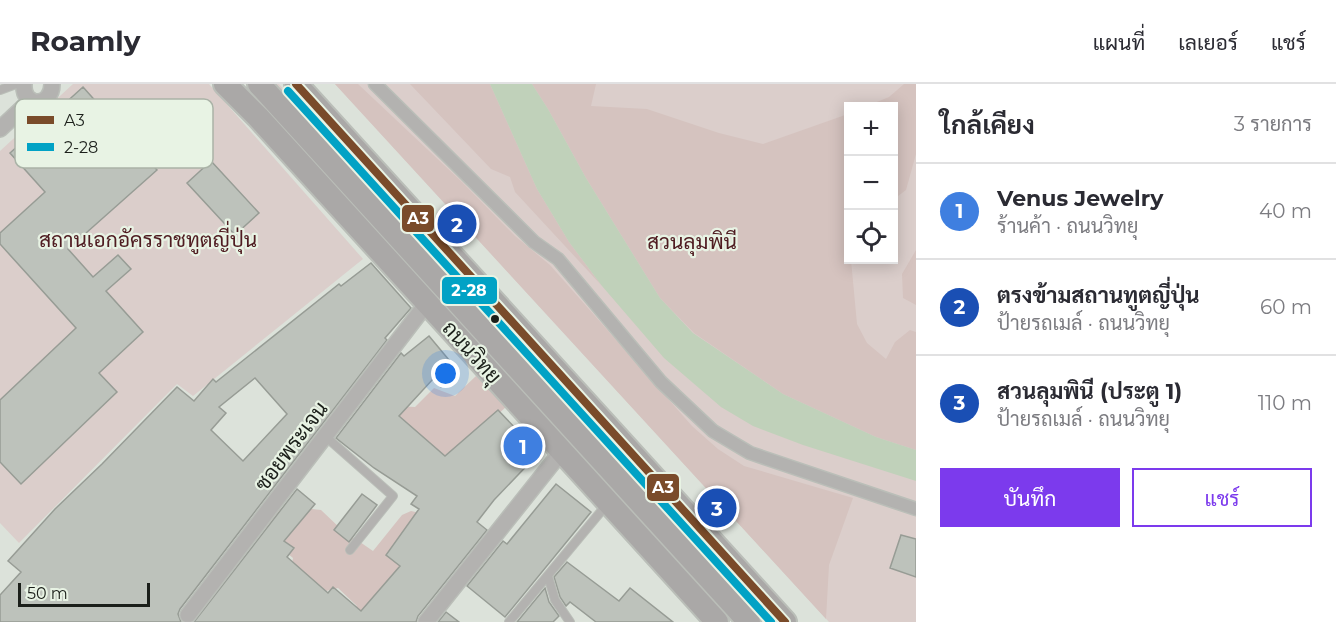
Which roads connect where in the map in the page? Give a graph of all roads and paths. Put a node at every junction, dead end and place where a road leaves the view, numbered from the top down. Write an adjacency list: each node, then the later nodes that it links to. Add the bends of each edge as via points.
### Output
1 (16, 84): 8 (lane)
2 (24, 84): 10 (street)
3 (62, 84): 9 (street)
4 (225, 84): 15 (main road, ถนนวิทยุ)
5 (259, 84): 14 (main road, ถนนวิทยุ)
6 (296, 84): 11 (main road)
7 (375, 84): 20 (street, via 534,242 558,259 661,382 713,431 750,453)
8 (0, 90)
9 (50, 90)
10 (30, 99)
11 (323, 114): 14 (main road); 21 (main road)
12 (15, 115): 13 (street)
13 (0, 129)
14 (303, 132): 15 (main road); 23 (main road, ถนนวิทยุ)
15 (286, 148): 16 (main road, ถนนวิทยุ)
16 (427, 303): 17 (street, ซอยพระเจน); 18 (main road, ถนนวิทยุ)
17 (325, 436): 22 (lane, via 393,496); 26 (street, ซอยพระเจน)
18 (562, 451): 19 (main road, ถนนวิทยุ); 28 (street)
19 (608, 503): 24 (lane); 25 (main road, ถนนวิทยุ)
20 (916, 508)
21 (716, 546): 23 (main road); 32 (main road)
22 (350, 550)
23 (696, 564): 25 (main road); 31 (main road, ถนนวิทยุ)
24 (548, 576): 27 (lane); 29 (lane)
25 (678, 580): 30 (main road, ถนนวิทยุ)
26 (188, 615)
27 (567, 621)
28 (426, 622)
29 (509, 622)
30 (717, 622)
31 (750, 622)
32 (785, 622)

